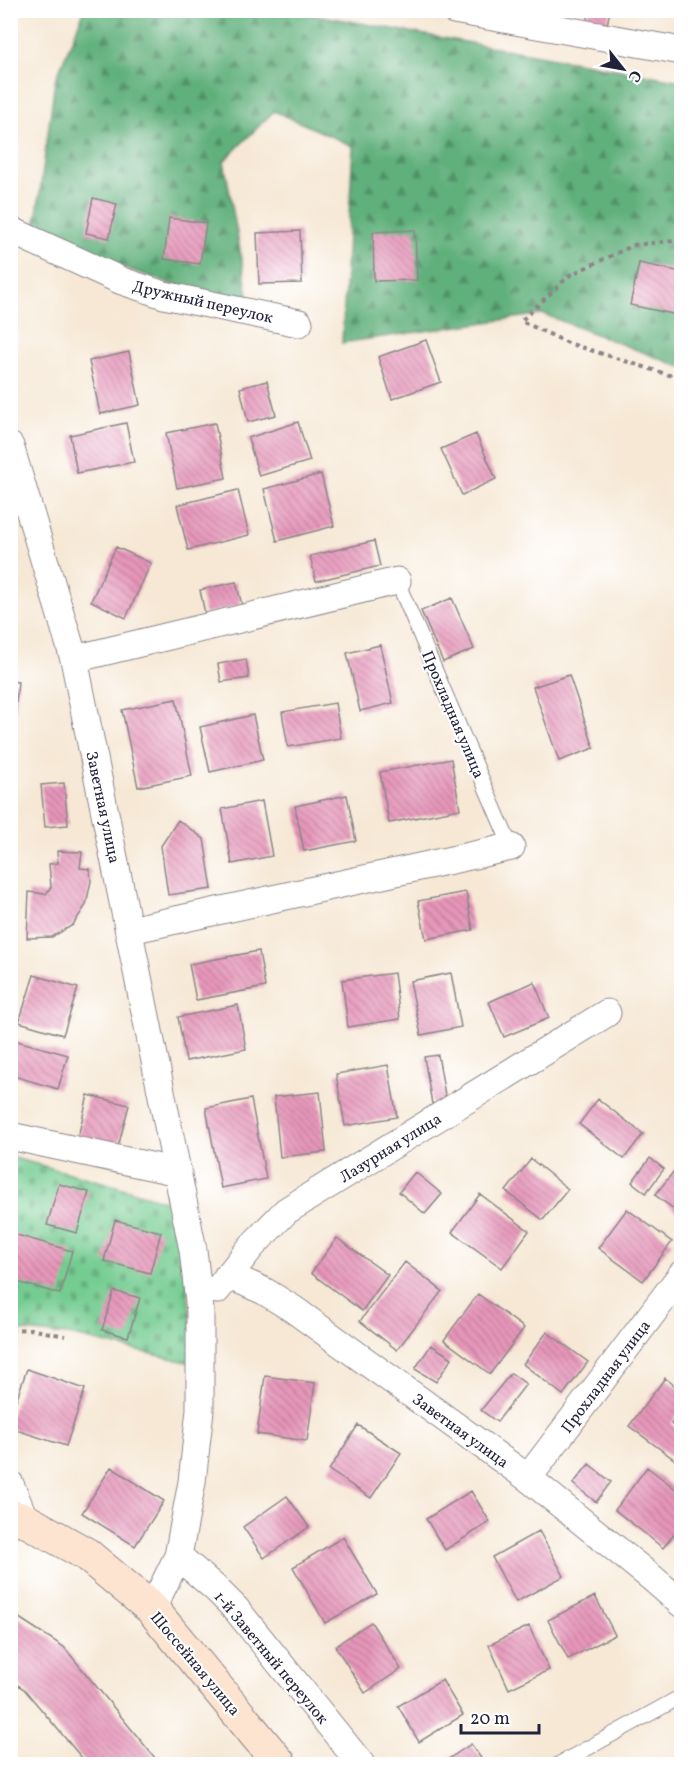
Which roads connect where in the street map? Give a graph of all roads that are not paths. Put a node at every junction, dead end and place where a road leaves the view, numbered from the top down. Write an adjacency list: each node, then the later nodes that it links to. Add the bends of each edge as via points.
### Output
1 (454, 10): 2 (street)
2 (681, 51)
3 (10, 230): 4 (street, Дружный переулок, via 122,281 164,295)
4 (299, 323)
5 (10, 446): 7 (street, Заветная улица)
6 (397, 581): 7 (street); 8 (lane, Прохладная улица)
7 (74, 659): 9 (street, Заветная улица)
8 (511, 847): 9 (street)
9 (130, 930): 12 (street, Заветная улица)
10 (607, 1013): 14 (street, Лазурная улица, via 286,1211)
11 (10, 1136): 12 (street)
12 (178, 1172): 15 (street, Заветная улица)
13 (681, 1274): 16 (street, Прохладная улица)
14 (228, 1275): 15 (street, Лазурная улица); 16 (street, Заветная улица, via 293,1309)
15 (200, 1311): 19 (street, Заветная улица, via 199,1420)
16 (528, 1478): 20 (street, Заветная улица)
17 (10, 1484): 18 (street)
18 (18, 1518): 21 (street, Шоссейная улица, via 86,1554)
19 (178, 1556): 21 (street, Заветная улица); 24 (street, 1-й Заветный переулок, via 236,1609)
20 (681, 1604)
21 (152, 1609): 23 (street, Шоссейная улица)
22 (681, 1696): 25 (lane)
23 (280, 1764)
24 (361, 1764)
25 (559, 1764)

